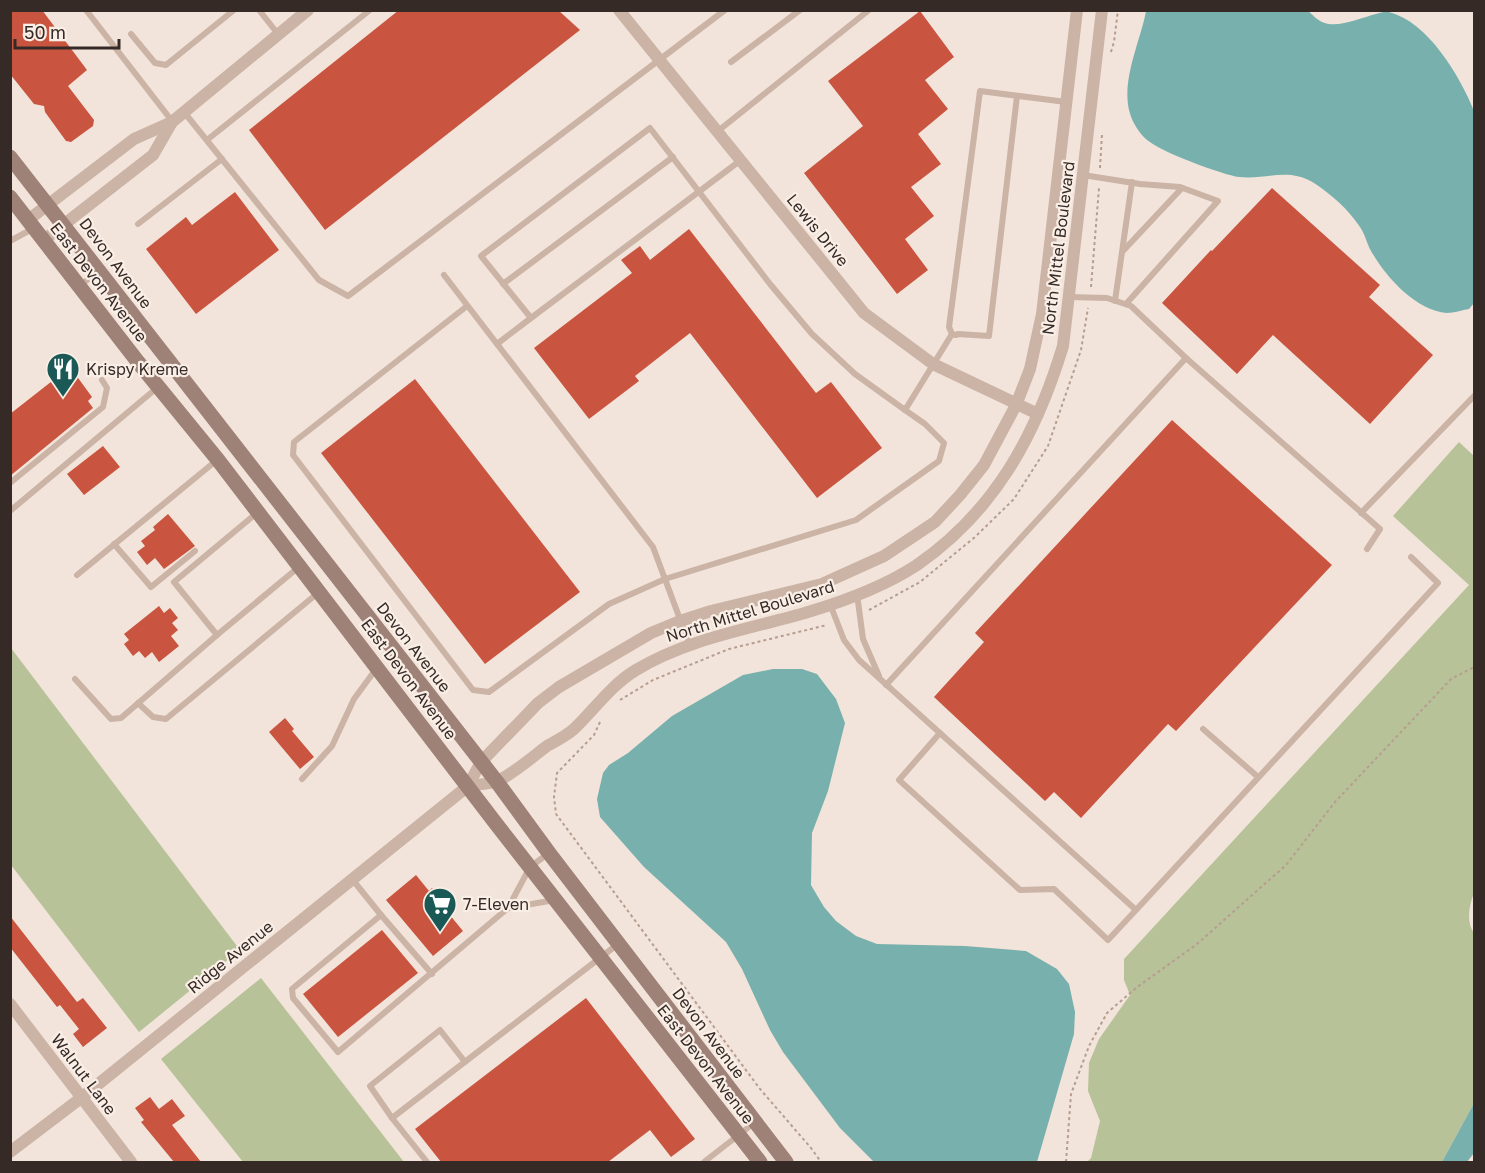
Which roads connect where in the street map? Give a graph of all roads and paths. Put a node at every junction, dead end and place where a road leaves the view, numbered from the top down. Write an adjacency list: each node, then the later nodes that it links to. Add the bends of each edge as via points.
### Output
1 (86, 10): 19 (lane)
2 (234, 10): 12 (lane, via 166,65 155,63)
3 (259, 10): 13 (lane)
4 (308, 10): 13 (street)
5 (370, 10): 21 (lane)
6 (619, 10): 14 (street, Lewis Drive)
7 (725, 10): 14 (lane)
8 (800, 10): 15 (lane)
9 (869, 10): 20 (lane)
10 (1077, 10): 17 (street, North Mittel Boulevard)
11 (1102, 10): 26 (street, North Mittel Boulevard)
12 (131, 34)
13 (279, 34): 18 (street)
14 (661, 61): 20 (street, Lewis Drive); 24 (lane, via 348,296 320,280)
15 (731, 62)
16 (1017, 96): 17 (lane); 46 (lane, via 989,336); 46 (lane, via 980,91)
17 (1066, 102): 53 (street, North Mittel Boulevard, via 1042,314 1030,369)
18 (184, 112): 19 (street); 21 (lane)
19 (172, 122): 31 (street, via 134,138); 32 (street, via 153,155)
20 (718, 131): 25 (street, Lewis Drive)
21 (207, 140): 24 (lane)
22 (10, 157): 31 (main road, Devon Avenue)
23 (673, 157): 29 (lane); 39 (lane); 39 (lane, via 650,128 481,256)
24 (222, 159): 33 (lane)
25 (741, 160): 29 (lane); 49 (street, Lewis Drive, via 864,313)
26 (1083, 175): 27 (lane); 41 (street, North Mittel Boulevard)
27 (1132, 182): 28 (lane); 36 (lane)
28 (1182, 188): 36 (lane); 43 (lane, via 1218,201)
29 (699, 190): 45 (lane); 54 (lane, via 812,334 855,374)
30 (10, 197): 34 (main road)
31 (48, 204): 32 (main road, Devon Avenue); 34 (street)
32 (64, 224): 34 (street); 37 (main road, Devon Avenue)
33 (138, 224)
34 (35, 229): 35 (lane); 40 (main road, East Devon Avenue)
35 (10, 241)
36 (1122, 251): 42 (lane)
37 (99, 271): 40 (lane); 81 (main road, Devon Avenue)
38 (444, 275): 44 (lane)
39 (503, 284): 45 (lane)
40 (80, 286): 51 (main road, East Devon Avenue)
41 (1069, 297): 42 (lane); 55 (street, North Mittel Boulevard, via 1063,346)
42 (1114, 301): 43 (lane)
43 (1126, 304): 48 (lane)
44 (467, 306): 47 (lane); 67 (lane, via 294,442 293,455 473,690 489,692 609,604)
45 (531, 318): 47 (lane)
46 (952, 334): 49 (lane)
47 (497, 344): 67 (lane, via 653,547)
48 (1186, 358): 60 (lane); 77 (lane)
49 (933, 364): 53 (street, Lewis Drive); 54 (lane)
50 (102, 380): 57 (lane, via 107,388 103,407)
51 (158, 386): 56 (main road, East Devon Avenue); 58 (lane)
52 (1474, 396): 60 (lane)
53 (1016, 405): 55 (street, Lewis Drive); 71 (street, North Mittel Boulevard, via 984,465 960,495 935,522 884,556 822,584)
54 (905, 410): 67 (lane, via 944,443 939,461 856,520)
55 (1038, 414): 69 (street, North Mittel Boulevard, via 1009,472 948,540 916,565)
56 (218, 459): 59 (main road, East Devon Avenue); 61 (lane)
57 (10, 483)
58 (10, 511)
59 (258, 512): 65 (main road, East Devon Avenue); 72 (lane, via 174,582)
60 (1362, 513): 62 (lane, via 1380,529)
61 (114, 544): 63 (lane, via 151,587); 66 (lane)
62 (1367, 549)
63 (195, 551)
64 (1411, 557): 82 (lane, via 1438,583)
65 (300, 566): 68 (main road, East Devon Avenue); 72 (lane)
66 (76, 575)
67 (664, 579): 71 (lane)
68 (320, 592): 74 (main road, East Devon Avenue); 78 (lane, via 166,719 153,717)
69 (857, 594): 70 (street, North Mittel Boulevard); 77 (lane, via 863,639)
70 (830, 604): 73 (street, North Mittel Boulevard); 77 (lane, via 844,640)
71 (680, 621): 73 (lane); 81 (street, North Mittel Boulevard, via 651,633 559,687 537,703)
72 (218, 635): 78 (lane)
73 (690, 646): 84 (street, North Mittel Boulevard, via 635,670 611,689 572,731)
74 (378, 667): 83 (lane, via 354,699 332,746); 85 (main road, East Devon Avenue)
75 (1474, 667): 108 (path, via 1451,679 1335,802 1286,864 1197,945 1107,1013 1089,1046 1071,1094)
76 (75, 679): 78 (lane, via 111,719 121,718)
77 (884, 682): 80 (lane)
78 (138, 703)
79 (1203, 729): 82 (lane)
80 (939, 733): 91 (lane); 91 (lane, via 899,780 1020,890 1054,889 1108,940)
81 (481, 762): 84 (main road, Devon Avenue); 85 (street, North Mittel Boulevard)
82 (1258, 777): 91 (lane)
83 (302, 779)
84 (497, 782): 85 (street, North Mittel Boulevard); 86 (main road, Devon Avenue)
85 (468, 786): 87 (main road, East Devon Avenue); 88 (street, Ridge Avenue)
86 (549, 853): 87 (lane); 93 (main road, Devon Avenue)
87 (530, 867): 89 (main road, East Devon Avenue); 90 (lane)
88 (352, 879): 92 (lane); 98 (street, Ridge Avenue)
89 (556, 900): 90 (lane); 94 (main road, East Devon Avenue)
90 (508, 908): 95 (lane)
91 (1136, 910)
92 (381, 915): 95 (lane); 95 (lane, via 292,989 293,998 338,1052)
93 (618, 944): 94 (lane); 100 (main road, Devon Avenue)
94 (601, 958): 97 (lane); 101 (main road, East Devon Avenue)
95 (432, 974)
96 (10, 1004): 98 (street, Walnut Lane)
97 (465, 1062): 99 (lane); 99 (lane, via 440,1030 370,1086)
98 (81, 1098): 102 (street, Ridge Avenue); 103 (street, Walnut Lane)
99 (392, 1118): 104 (lane)
100 (754, 1123): 101 (lane); 107 (main road, Devon Avenue)
101 (738, 1136): 105 (lane); 106 (main road, East Devon Avenue)
102 (10, 1152)
103 (131, 1162)
104 (427, 1162)
105 (704, 1162)
106 (760, 1162)
107 (786, 1162)
108 (1066, 1162)

